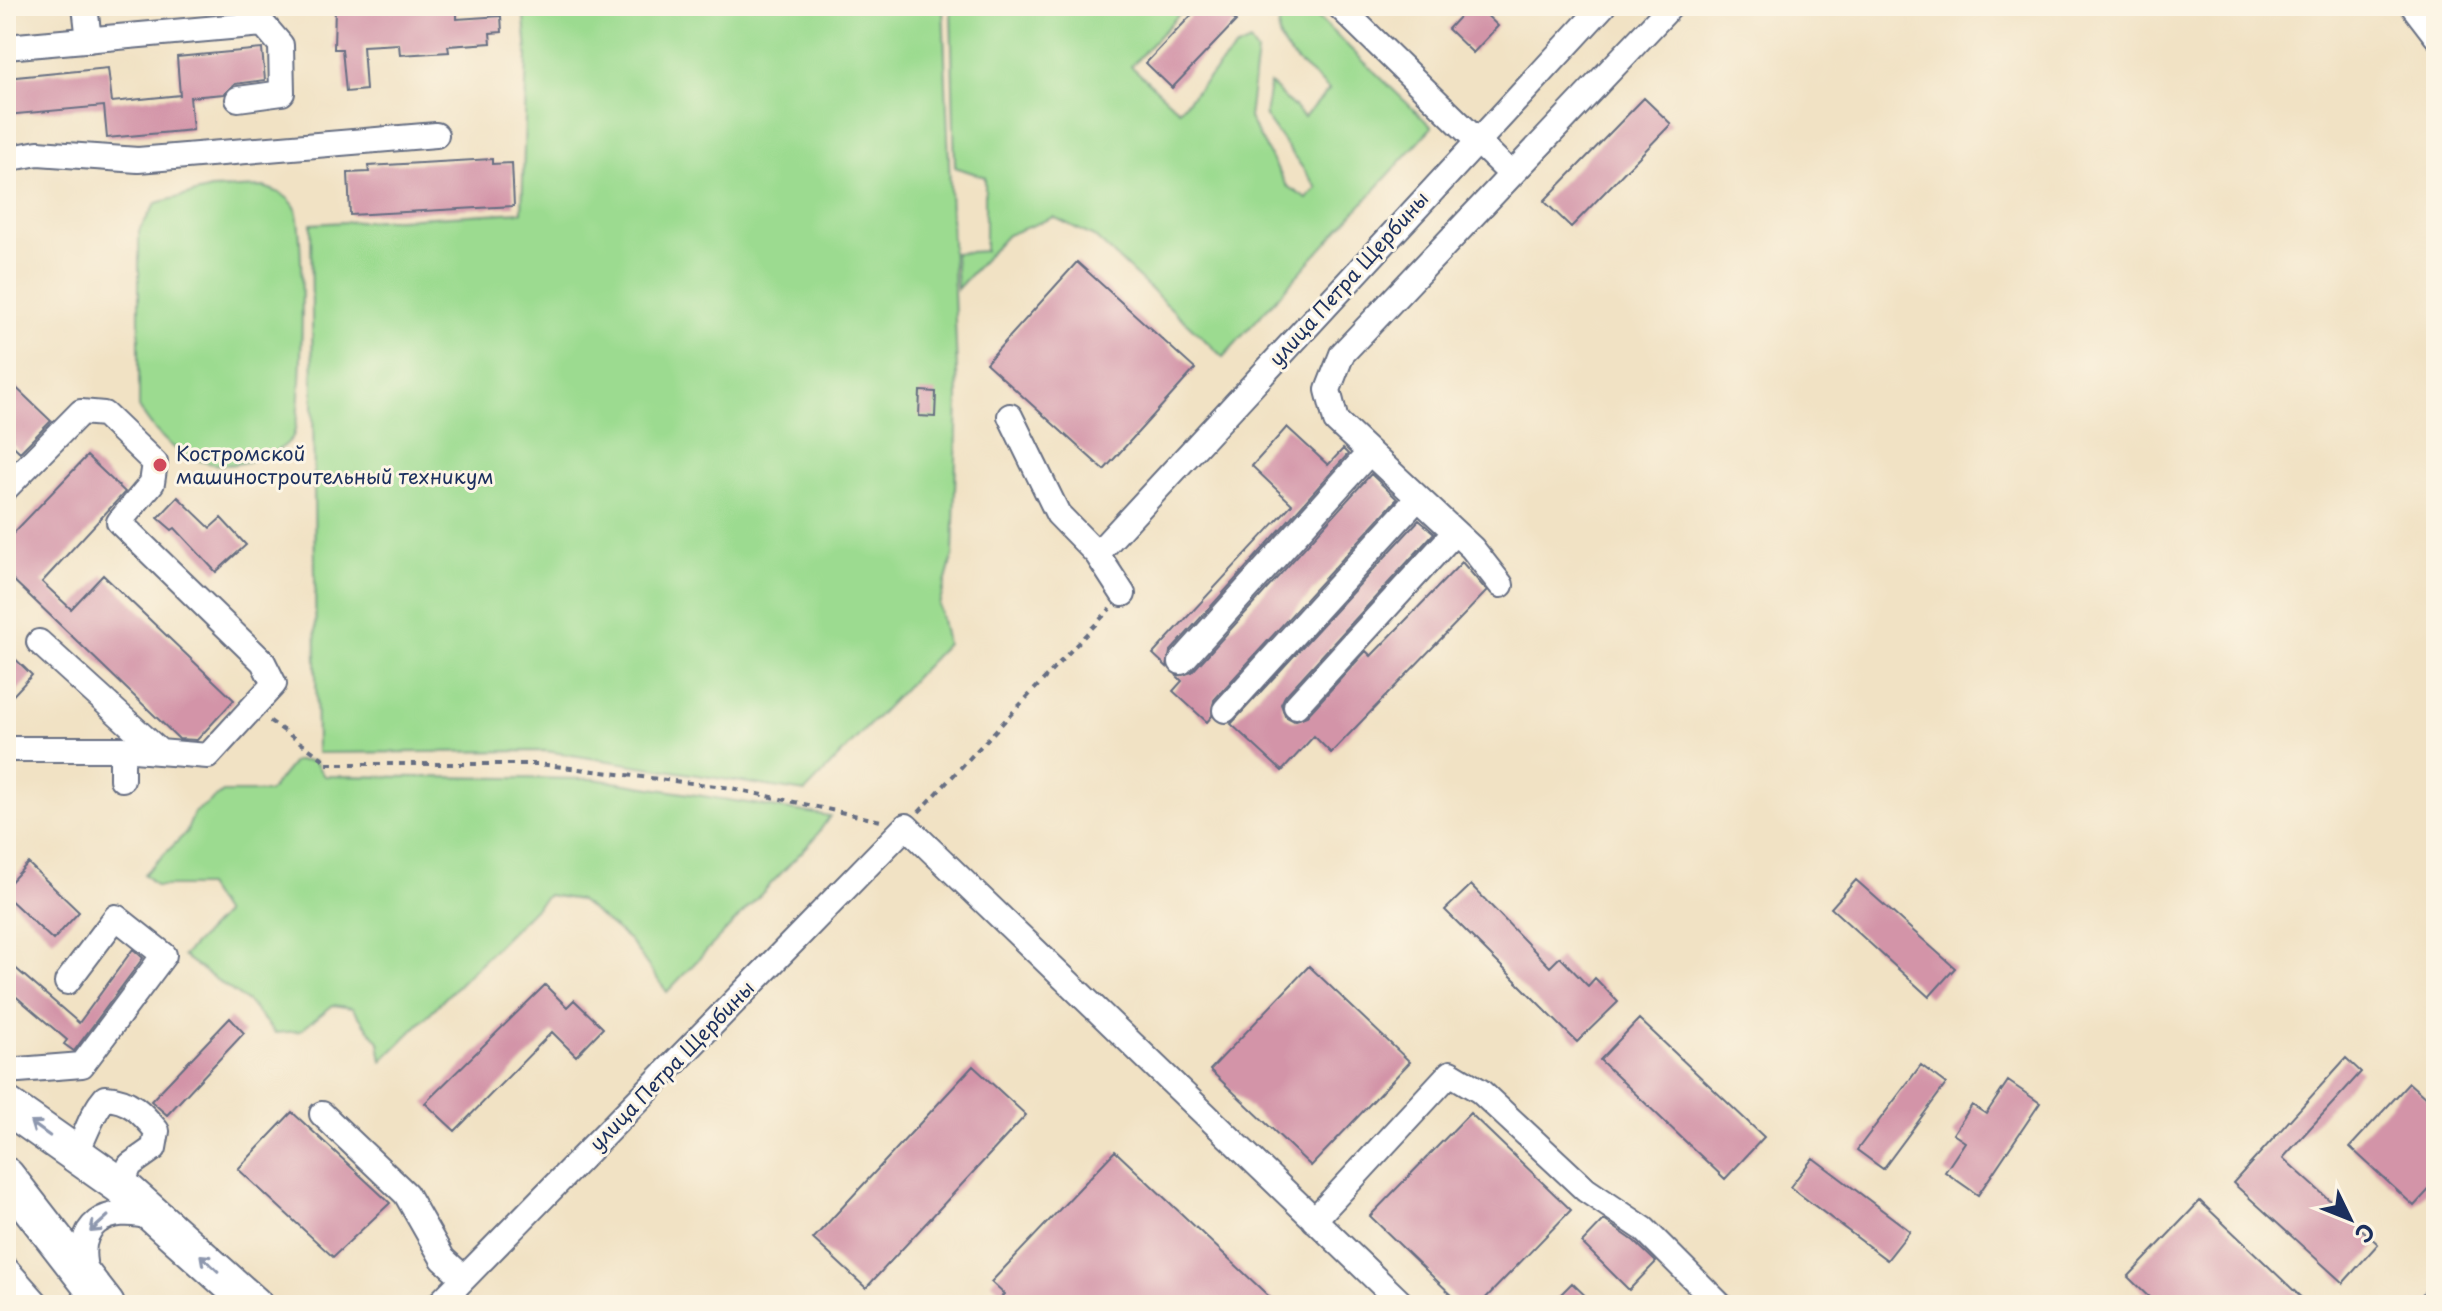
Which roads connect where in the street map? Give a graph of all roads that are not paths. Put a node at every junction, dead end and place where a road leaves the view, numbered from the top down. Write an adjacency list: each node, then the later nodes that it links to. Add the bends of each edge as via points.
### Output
1 (85, 6): 7 (street)
2 (1339, 6): 11 (street)
3 (1603, 6): 11 (street, улица Петра Щербины)
4 (1671, 6): 13 (street)
5 (2413, 6): 6 (street)
6 (2436, 36)
7 (89, 40): 8 (street); 9 (street, via 263,24 281,45 282,93)
8 (6, 47)
9 (238, 99)
10 (436, 135): 12 (street, via 138,160 38,153)
11 (1476, 141): 13 (street); 19 (street, улица Петра Щербины)
12 (6, 159)
13 (1511, 174): 15 (street, via 1342,354 1328,390 1336,421)
14 (1010, 416): 19 (street, via 1058,514)
15 (1369, 453): 17 (street); 23 (street)
16 (6, 488): 28 (street, via 81,412 104,414 155,463 152,483 119,522 263,662 274,684 208,756)
17 (1418, 498): 18 (street); 25 (street)
18 (1455, 532): 20 (street); 24 (street)
19 (1097, 554): 21 (street)
20 (1501, 585)
21 (1123, 594)
22 (39, 642): 28 (street)
23 (1181, 662)
24 (1296, 706)
25 (1225, 710)
26 (6, 749): 27 (street)
27 (122, 749): 28 (street); 29 (street)
28 (159, 751)
29 (122, 779)
30 (67, 982): 31 (street, via 116,917 164,955 82,1065)
31 (6, 1071)
32 (6, 1105): 34 (highway, one-way to 32)
33 (322, 1114): 40 (street, via 406,1194 443,1259)
34 (75, 1154): 36 (highway); 36 (street, via 88,1133 92,1112 105,1098 119,1098 139,1110 157,1131 154,1148 130,1165)
35 (6, 1176): 41 (highway)
36 (121, 1186): 38 (highway)
37 (1314, 1220): 40 (street, улица Петра Щербины, via 906,826); 46 (street); 47 (street, via 1450,1073 1480,1091 1586,1190 1644,1229)
38 (164, 1221): 41 (street, one-way to 41, via 133,1212 108,1215 90,1231 80,1252); 44 (highway, one-way to 38)
39 (6, 1269): 43 (street)
40 (464, 1278): 45 (street, улица Петра Щербины)
41 (98, 1296)
42 (2436, 1298): 48 (street)
43 (38, 1305)
44 (254, 1305)
45 (438, 1305)
46 (1403, 1305)
47 (1720, 1305)
48 (2430, 1305)

